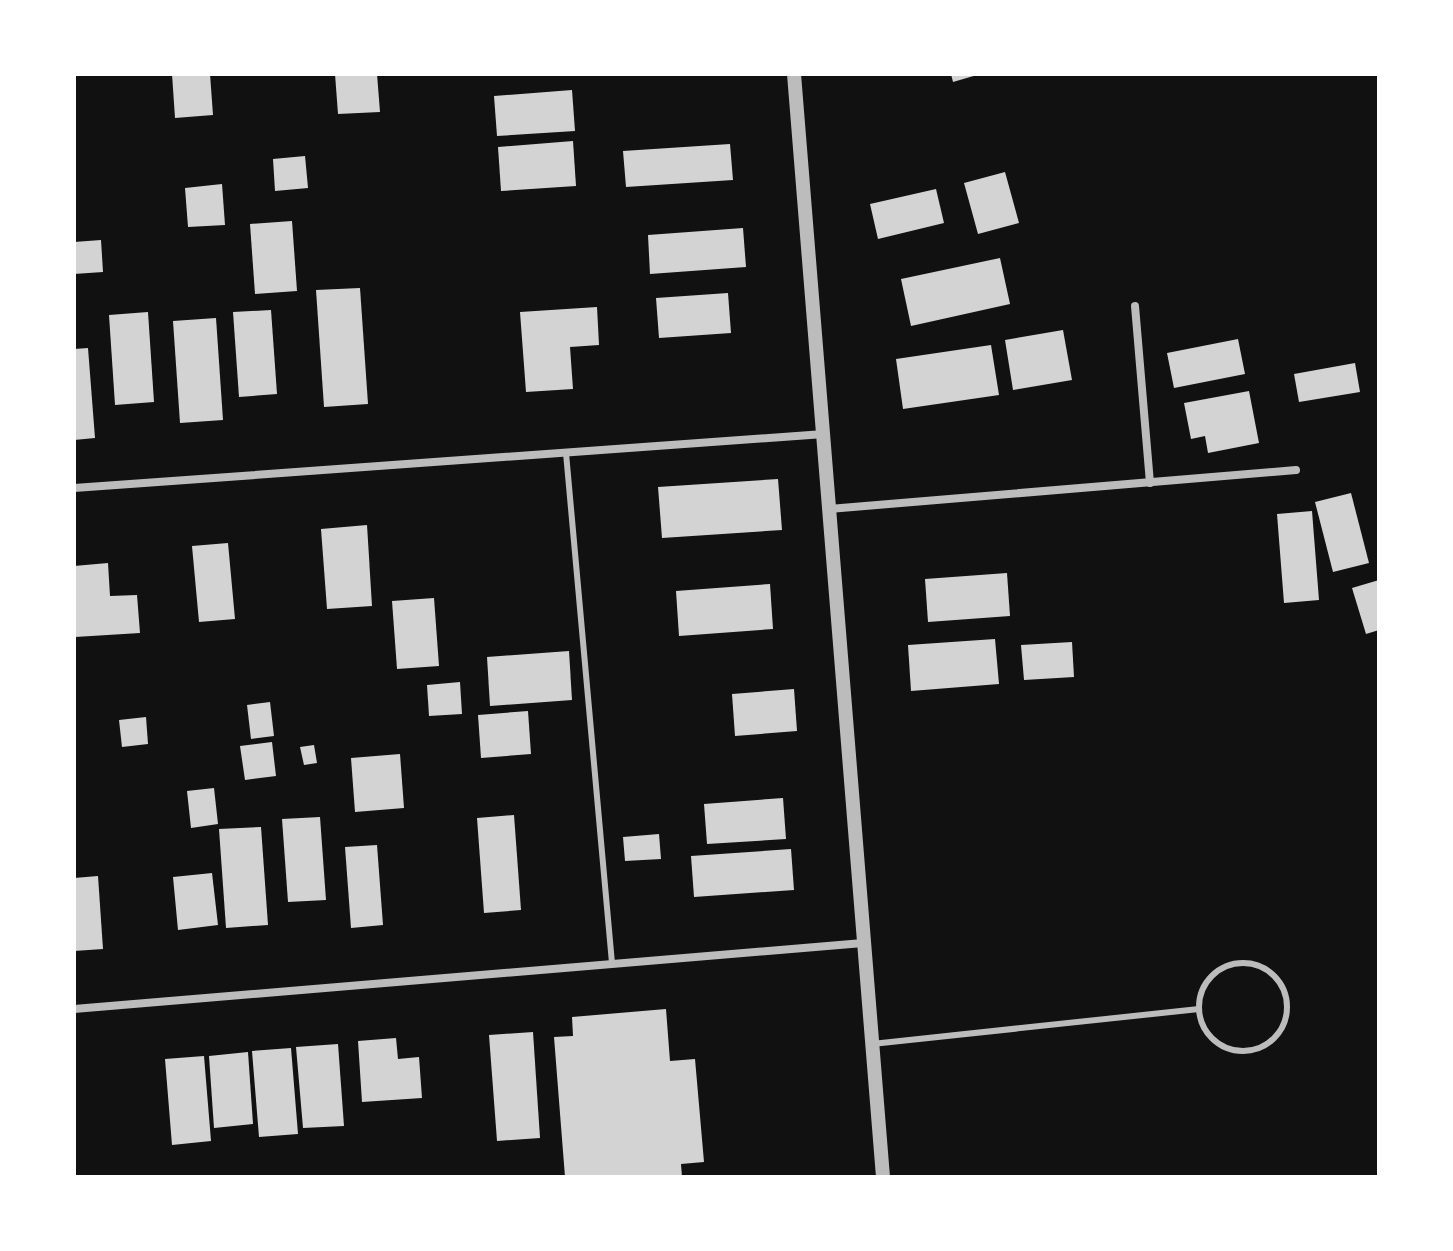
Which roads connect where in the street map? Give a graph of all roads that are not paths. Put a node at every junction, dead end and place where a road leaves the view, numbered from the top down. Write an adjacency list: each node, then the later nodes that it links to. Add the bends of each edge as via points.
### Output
1 (794, 74): 3 (street)
2 (1135, 306): 6 (street)
3 (824, 434): 4 (street); 8 (street)
4 (566, 453): 7 (street); 10 (lane)
5 (1296, 470): 6 (street)
6 (1150, 483): 8 (street)
7 (74, 488)
8 (829, 509): 9 (street)
9 (863, 943): 10 (street); 13 (street)
10 (612, 963): 11 (street)
11 (74, 1009)
12 (1199, 1009): 12 (lane, via 1206,982 1229,964 1243,962 1270,970 1280,981 1288,1009 1277,1036 1265,1045 1236,1051 1210,1036); 13 (lane)
13 (872, 1044): 14 (street)
14 (883, 1177)

